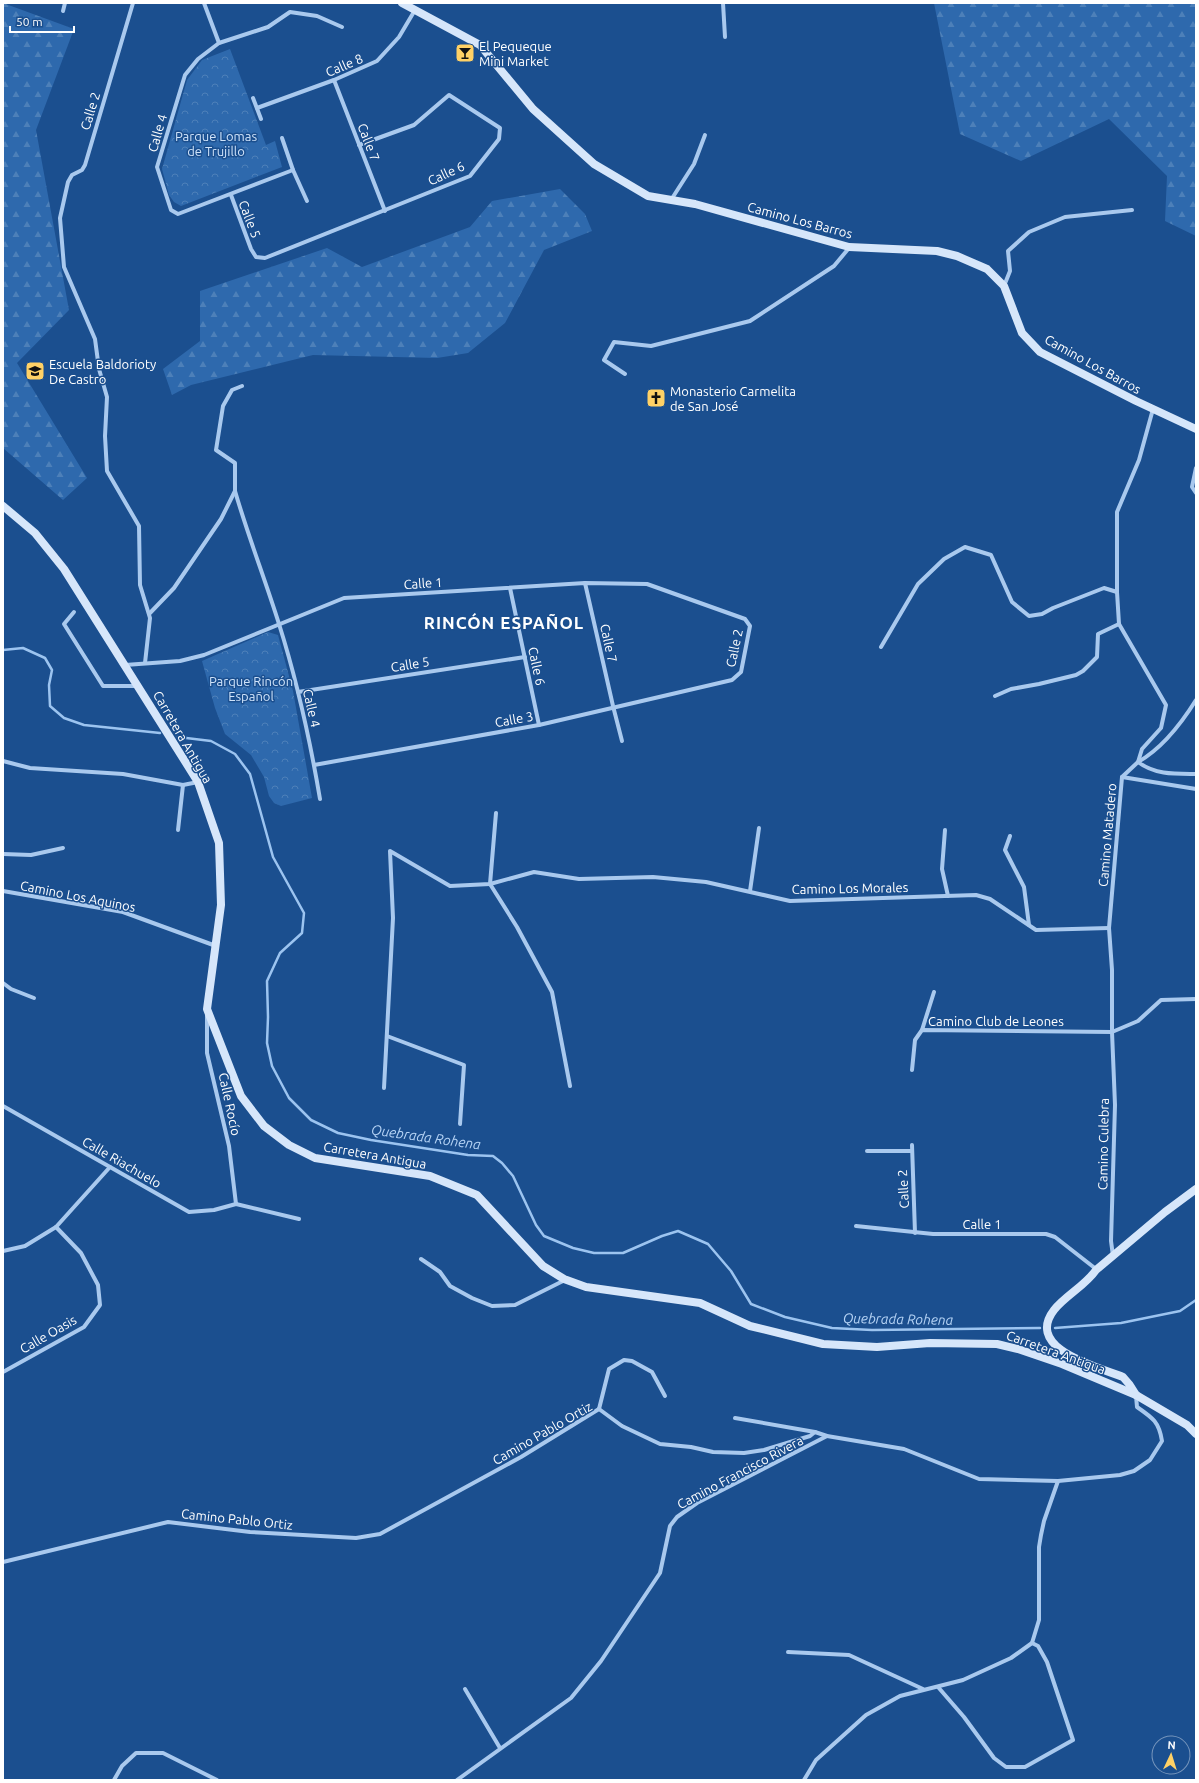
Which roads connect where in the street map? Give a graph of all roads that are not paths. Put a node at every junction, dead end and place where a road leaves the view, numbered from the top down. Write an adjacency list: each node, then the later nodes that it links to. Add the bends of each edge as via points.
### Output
1 (65, 3): 7 (street)
2 (133, 3): 39 (street, Calle 2, via 85,165 82,170 72,175 68,182 60,218 64,268 95,339 99,369 108,397 105,436 107,471 139,526 140,585)
3 (204, 3): 10 (street)
4 (402, 3): 6 (street, Camino Los Barros)
5 (723, 3): 9 (street)
6 (415, 9): 11 (street, Calle 8, via 399,37 377,61); 20 (street, Camino Los Barros, via 480,45 533,109 594,164 648,196)
7 (63, 11)
8 (342, 27): 10 (street, Calle 4, via 317,16 290,12 268,27)
9 (724, 37)
10 (219, 43): 19 (street, Calle 4, via 198,59 185,75 157,167 171,210 178,214)
11 (334, 80): 13 (street, Calle 8); 17 (street, Calle 7)
12 (253, 98): 13 (street)
13 (257, 108): 14 (street)
14 (261, 119)
15 (705, 135): 20 (street, via 694,164)
16 (282, 138): 18 (street)
17 (359, 145): 23 (street, Calle 7); 23 (street, Calle 6, via 414,125 448,95 500,128 499,139 470,176)
18 (293, 170): 19 (street, Calle 4); 21 (street)
19 (231, 195): 25 (street, Calle 5)
20 (671, 200): 24 (street, Camino Los Barros, via 695,204)
21 (307, 201)
22 (1132, 210): 26 (street, via 1065,217 1029,232 1008,251 1010,271)
23 (385, 211): 25 (street, Calle 6, via 265,258 256,257)
24 (849, 247): 26 (street, Camino Los Barros, via 937,251 957,256 987,269); 27 (street, via 834,266 750,321 651,346 614,342 604,360)
25 (251, 249)
26 (1004, 286): 29 (street, Camino Los Barros, via 1022,333 1040,352)
27 (625, 374)
28 (242, 386): 32 (street, via 232,390 223,406 216,450 235,463)
29 (1153, 409): 30 (street, Camino Los Barros); 37 (street, Camino Matadero, via 1139,460 1117,512)
30 (1196, 429)
31 (1196, 468): 33 (street, via 1192,487)
32 (235, 491): 39 (street, via 221,519 178,581); 41 (street, Calle 4)
33 (1196, 493)
34 (3, 506): 46 (street, Carretera Antigua, via 35,533 64,569)
35 (586, 583): 36 (street, Calle 1); 40 (street, Calle 1, via 647,584); 52 (street, Calle 7)
36 (510, 588): 41 (street, Calle 1, via 344,598); 44 (street, Calle 6)
37 (1117, 592): 42 (street, Camino Matadero); 43 (street, via 1104,588 1042,614 1029,616 1012,602 991,555 965,547 944,559 918,584)
38 (74, 612): 48 (street, via 64,624 103,686)
39 (150, 613): 45 (street)
40 (728, 613): 47 (street, Calle 2, via 745,619 750,626 741,672 732,680)
41 (279, 624): 45 (street, Calle 1, via 204,655 180,661); 49 (street, Calle 4)
42 (1119, 624): 50 (street, via 1098,634 1097,657 1083,671 1058,680 1011,688); 56 (street, Camino Matadero, via 1166,705 1161,728 1142,749)
43 (881, 646)
44 (525, 657): 49 (street, Calle 5); 53 (street, Calle 6)
45 (145, 663): 46 (street, Calle 1)
46 (125, 665): 48 (street, Carretera Antigua)
47 (715, 684): 52 (street, Calle 3)
48 (139, 686): 60 (street, Carretera Antigua)
49 (298, 692): 57 (street, Calle 4)
50 (995, 696)
51 (1196, 700): 56 (street, via 1180,725 1149,756)
52 (613, 706): 53 (street, Calle 3); 54 (street, Calle 7)
53 (539, 725): 57 (street, Calle 3)
54 (622, 741)
55 (3, 761): 61 (street, via 30,768 123,774)
56 (1138, 762): 58 (street, via 1147,769 1169,774); 59 (street, Camino Matadero)
57 (314, 765): 63 (street, Calle 4)
58 (1196, 774)
59 (1122, 777): 62 (street); 76 (street, Camino Matadero)
60 (198, 782): 61 (street); 77 (street, Carretera Antigua, via 219,843 221,905)
61 (183, 785): 66 (street)
62 (1196, 789)
63 (320, 799)
64 (496, 813): 71 (street)
65 (759, 828): 72 (street)
66 (178, 830)
67 (945, 830): 74 (street, via 942,869)
68 (1010, 836): 75 (street, via 1005,850 1024,887)
69 (63, 848): 70 (street, via 31,855)
70 (3, 854)
71 (490, 884): 72 (street, Camino Los Morales, via 534,872 579,879 653,877 706,882); 85 (street, Camino Los Morales, via 450,886 390,851 393,918); 87 (street, via 517,927 552,992)
72 (750, 891): 74 (street, Camino Los Morales, via 790,901)
73 (3, 892): 77 (street, Camino Los Aquinos, via 124,912)
74 (948, 896): 75 (street, Camino Los Morales, via 976,895 990,899)
75 (1029, 925): 76 (street, Camino Los Morales, via 1036,930)
76 (1109, 928): 84 (street, Camino Matadero)
77 (217, 946): 82 (street, Carretera Antigua)
78 (3, 983): 80 (street)
79 (934, 992): 83 (street)
80 (34, 998)
81 (1196, 999): 84 (street, via 1161,1000 1138,1021)
82 (207, 1009): 96 (street, Calle Rocío, via 207,1052 229,1146); 105 (street, Carretera Antigua, via 241,1096 264,1126 289,1146 316,1158 430,1176 477,1195 543,1266)
83 (922, 1030): 84 (street, Camino Club de Leones); 86 (street, Camino Club de Leones, via 915,1040)
84 (1112, 1032): 102 (street, Camino Culebra, via 1115,1105 1111,1241)
85 (387, 1036): 88 (street); 90 (street, via 464,1065)
86 (912, 1070)
87 (570, 1086)
88 (384, 1088)
89 (3, 1106): 94 (street, Calle Riachuelo)
90 (460, 1124)
91 (912, 1145): 93 (street, Calle 2)
92 (867, 1151): 93 (street)
93 (911, 1151): 100 (street, Calle 2)
94 (110, 1167): 96 (street, Calle Riachuelo, via 189,1212 214,1210); 99 (street)
95 (1196, 1189): 102 (street, via 1164,1212)
96 (236, 1204): 97 (street)
97 (299, 1219)
98 (856, 1226): 100 (street, Calle 1)
99 (56, 1227): 101 (street, via 25,1246); 106 (street, Calle Oasis, via 81,1254 98,1285 100,1305 84,1327)
100 (915, 1233): 104 (street, Calle 1, via 1046,1234 1055,1237)
101 (3, 1251)
102 (1113, 1256): 104 (street)
103 (421, 1259): 105 (street, via 440,1272 450,1286 492,1306 515,1305)
104 (1096, 1270): 107 (street, via 1089,1280 1055,1310 1048,1320 1048,1334 1056,1347 1071,1357 1123,1377)
105 (566, 1280): 107 (street, Carretera Antigua, via 586,1288 700,1302 750,1326 823,1344 877,1347 930,1343 997,1344 1062,1364)
106 (3, 1372)
107 (1136, 1395): 112 (street, Carretera Antigua, via 1187,1425); 114 (street, via 1137,1407 1160,1426 1162,1441 1150,1460 1134,1471 1120,1475)
108 (665, 1396): 109 (street, via 652,1372 632,1361 624,1360 610,1369)
109 (599, 1409): 111 (street, Camino Pablo Ortiz, via 622,1426 660,1444 713,1452 744,1453 764,1450 810,1436); 115 (street, Camino Pablo Ortiz, via 521,1457 380,1534 356,1538 250,1532 168,1522)
110 (735, 1418): 111 (street)
111 (815, 1432): 113 (street)
112 (1196, 1434)
113 (827, 1436): 114 (street, via 904,1449 979,1479); 121 (street, Camino Francisco Rivera, via 697,1503 677,1517 670,1526 660,1573 601,1661 571,1698)
114 (1058, 1481): 116 (street, via 1044,1521 1039,1547 1039,1620)
115 (3, 1562)
116 (1032, 1643): 118 (street, via 1011,1658 963,1680); 118 (street, via 1038,1646 1047,1662 1072,1740 1025,1767 1006,1767 994,1758)
117 (788, 1652): 120 (street, via 849,1655)
118 (938, 1687): 120 (street)
119 (465, 1689): 121 (street)
120 (923, 1689): 125 (street, via 900,1696 866,1715 816,1760)
121 (500, 1748): 124 (street, Camino Francisco Rivera)
122 (114, 1780): 123 (street, via 122,1766 136,1753 163,1753)
123 (217, 1780)
124 (456, 1780)
125 (804, 1780)

